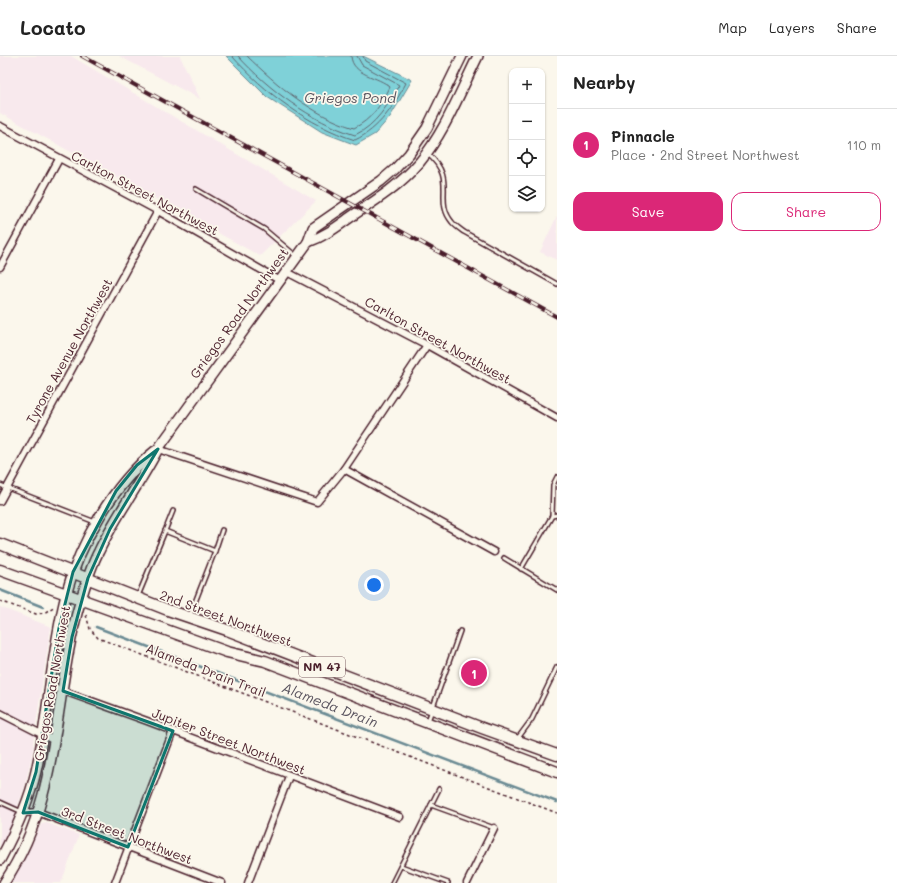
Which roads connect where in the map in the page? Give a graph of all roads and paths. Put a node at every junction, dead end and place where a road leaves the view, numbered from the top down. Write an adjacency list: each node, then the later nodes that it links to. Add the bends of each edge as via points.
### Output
1 (462, 56): 8 (main road, Griegos Road Northwest, via 419,141 395,169 313,228)
2 (478, 56): 4 (main road, via 440,132)
3 (0, 126): 5 (street, Carlton Street Northwest)
4 (426, 153): 8 (main road, via 402,181 323,237); 13 (lane, via 443,173 444,202 452,223)
5 (59, 159): 7 (street, Carlton Street Northwest); 10 (street)
6 (196, 189): 9 (lane, via 264,229)
7 (158, 211): 12 (street, Carlton Street Northwest); 20 (street, Tyrone Avenue Northwest)
8 (308, 242): 9 (main road, Griegos Road Northwest)
9 (296, 256): 11 (main road, Griegos Road Northwest)
10 (0, 267)
11 (285, 271): 12 (main road, Griegos Road Northwest); 14 (street, Carlton Street Northwest)
12 (279, 280): 16 (main road, Griegos Road Northwest)
13 (557, 284)
14 (427, 344): 15 (street, Carlton Street Northwest); 17 (street)
15 (557, 418)
16 (158, 449): 17 (street, via 317,502); 25 (main road, Griegos Road Northwest, via 137,465 116,491); 35 (main road, Griegos Road Northwest, via 107,535)
17 (344, 469): 30 (street)
18 (557, 477): 24 (lane, via 553,484)
19 (0, 485): 20 (lane)
20 (7, 488): 21 (street, Tyrone Avenue Northwest); 25 (lane)
21 (0, 501)
22 (173, 511): 27 (lane)
23 (557, 515): 24 (lane)
24 (552, 516): 32 (lane)
25 (97, 523): 34 (main road, Griegos Road Northwest)
26 (222, 530): 29 (lane)
27 (165, 531): 29 (lane); 38 (lane)
28 (0, 544): 34 (main road, 2nd Street Northwest / NM 47)
29 (214, 551): 43 (lane)
30 (494, 552)
31 (504, 558): 32 (lane)
32 (521, 569): 36 (lane)
33 (0, 570): 37 (main road, 2nd Street Northwest / NM 47)
34 (73, 572): 35 (main road, 2nd Street Northwest / NM 47); 37 (main road, Griegos Road Northwest)
35 (88, 578): 38 (main road, 2nd Street Northwest / NM 47); 39 (main road, Griegos Road Northwest)
36 (557, 590)
37 (66, 595): 39 (main road, 2nd Street Northwest / NM 47); 48 (main road, Griegos Road Northwest)
38 (137, 598): 43 (main road, 2nd Street Northwest / NM 47)
39 (80, 600): 47 (main road, 2nd Street Northwest / NM 47, via 227,652 265,661); 49 (main road, Griegos Road Northwest)
40 (0, 601): 41 (path, via 36,614 44,613)
41 (54, 606)
42 (86, 615): 66 (path, Alameda Drain Trail, via 90,628 98,638)
43 (189, 617): 45 (main road, 2nd Street Northwest / NM 47)
44 (460, 631): 50 (lane)
45 (294, 656): 47 (lane); 50 (main road, 2nd Street Northwest / NM 47)
46 (557, 667): 56 (lane)
47 (288, 670): 52 (main road, 2nd Street Northwest / NM 47)
48 (50, 686): 49 (street, Jupiter Street Northwest); 54 (main road, Griegos Road Northwest)
49 (63, 691): 53 (street, Jupiter Street Northwest); 55 (main road, Griegos Road Northwest)
50 (433, 708): 52 (lane); 56 (main road, 2nd Street Northwest / NM 47)
51 (0, 713): 54 (street)
52 (427, 723): 58 (main road, 2nd Street Northwest / NM 47, via 514,752)
53 (173, 731): 59 (street, Jupiter Street Northwest); 69 (street)
54 (42, 736): 55 (street); 65 (main road, Griegos Road Northwest, via 36,772)
55 (55, 742): 64 (main road, Griegos Road Northwest, via 50,773)
56 (518, 742): 57 (main road, 2nd Street Northwest / NM 47)
57 (557, 755)
58 (557, 772)
59 (289, 776): 67 (street, Jupiter Street Northwest); 75 (street)
60 (439, 789): 62 (lane)
61 (1, 802): 63 (lane); 65 (lane)
62 (431, 805): 68 (lane); 71 (lane)
63 (0, 808)
64 (38, 812): 65 (street, 3rd Street Northwest); 69 (street, 3rd Street Northwest); 72 (main road, Griegos Road Northwest, via 27,840)
65 (23, 813): 70 (main road, Griegos Road Northwest)
66 (557, 813)
67 (400, 817)
68 (494, 828): 78 (street)
69 (128, 847): 73 (street); 74 (street, 3rd Street Northwest)
70 (0, 860)
71 (401, 866): 76 (lane); 77 (lane)
72 (4, 883)
73 (115, 883)
74 (222, 883)
75 (248, 883)
76 (392, 883)
77 (448, 883)
78 (466, 883)

